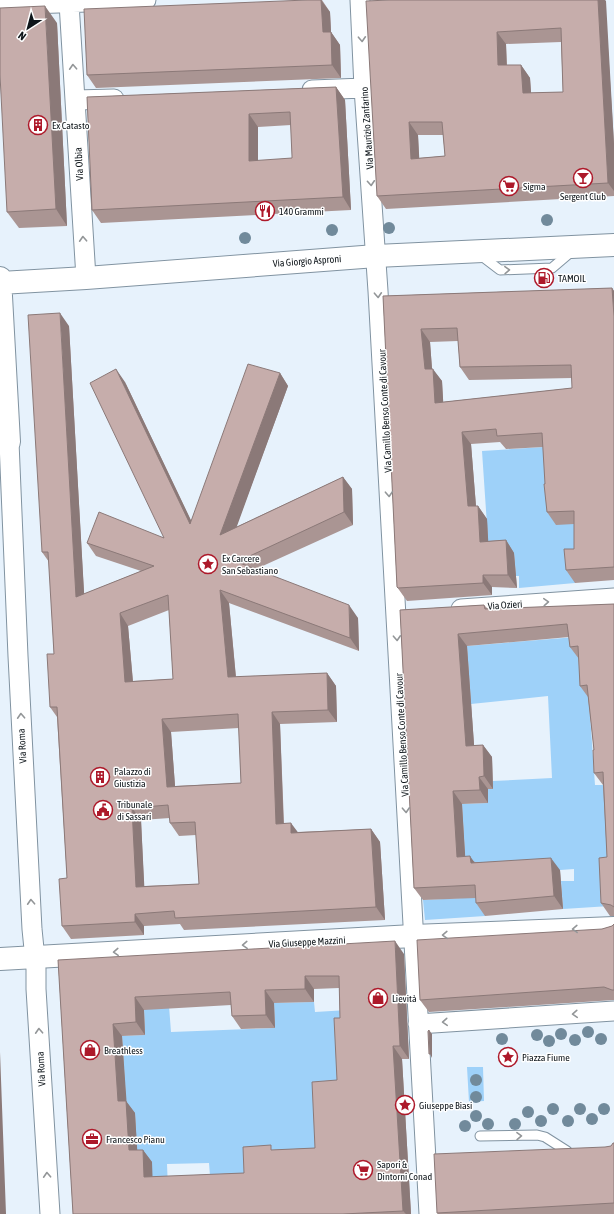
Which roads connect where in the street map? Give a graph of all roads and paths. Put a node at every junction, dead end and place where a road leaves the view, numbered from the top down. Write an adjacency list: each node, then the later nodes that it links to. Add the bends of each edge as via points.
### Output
1 (146, 0): 3 (street)
2 (360, 0): 5 (street, Via Maurizio Zanfarino, one-way to 5)
3 (69, 3): 4 (street); 8 (street, Via Olbia, one-way to 3)
4 (0, 5)
5 (364, 88): 6 (street); 10 (street, Via Maurizio Zanfarino, one-way to 10)
6 (298, 91)
7 (131, 98): 8 (street)
8 (75, 100): 12 (street, Via Olbia, one-way to 8)
9 (614, 245): 10 (street, Via Giorgio Asproni)
10 (376, 256): 12 (street, Via Giorgio Asproni); 19 (street, Via Camillo Benso Conte di Cavour, one-way to 19, via 403,613)
11 (0, 278): 13 (street, Via Roma)
12 (86, 278): 13 (street, Via Giorgio Asproni)
13 (0, 282): 14 (street, Via Roma)
14 (5, 442): 17 (street, Via Roma)
15 (614, 598): 16 (street, Via Ozieri, one-way to 15)
16 (442, 610)
17 (8, 618): 20 (street, Via Roma, one-way to 17)
18 (614, 928): 19 (street, Via Giuseppe Mazzini, one-way to 19)
19 (413, 936): 20 (street, Via Giuseppe Mazzini, one-way to 20); 23 (street, Via Camillo Benso Conte di Cavour)
20 (35, 957): 21 (street, Via Giuseppe Mazzini); 29 (street, Via Roma, one-way to 20)
21 (0, 959)
22 (614, 1011): 23 (street, one-way to 23)
23 (418, 1024): 27 (street, Via Camillo Benso Conte di Cavour)
24 (480, 1136): 25 (lane, one-way to 25, via 537,1135)
25 (575, 1150): 26 (street)
26 (536, 1152)
27 (425, 1156): 28 (street); 30 (street, Via Camillo Benso Conte di Cavour)
28 (444, 1156)
29 (50, 1214)
30 (429, 1214)

